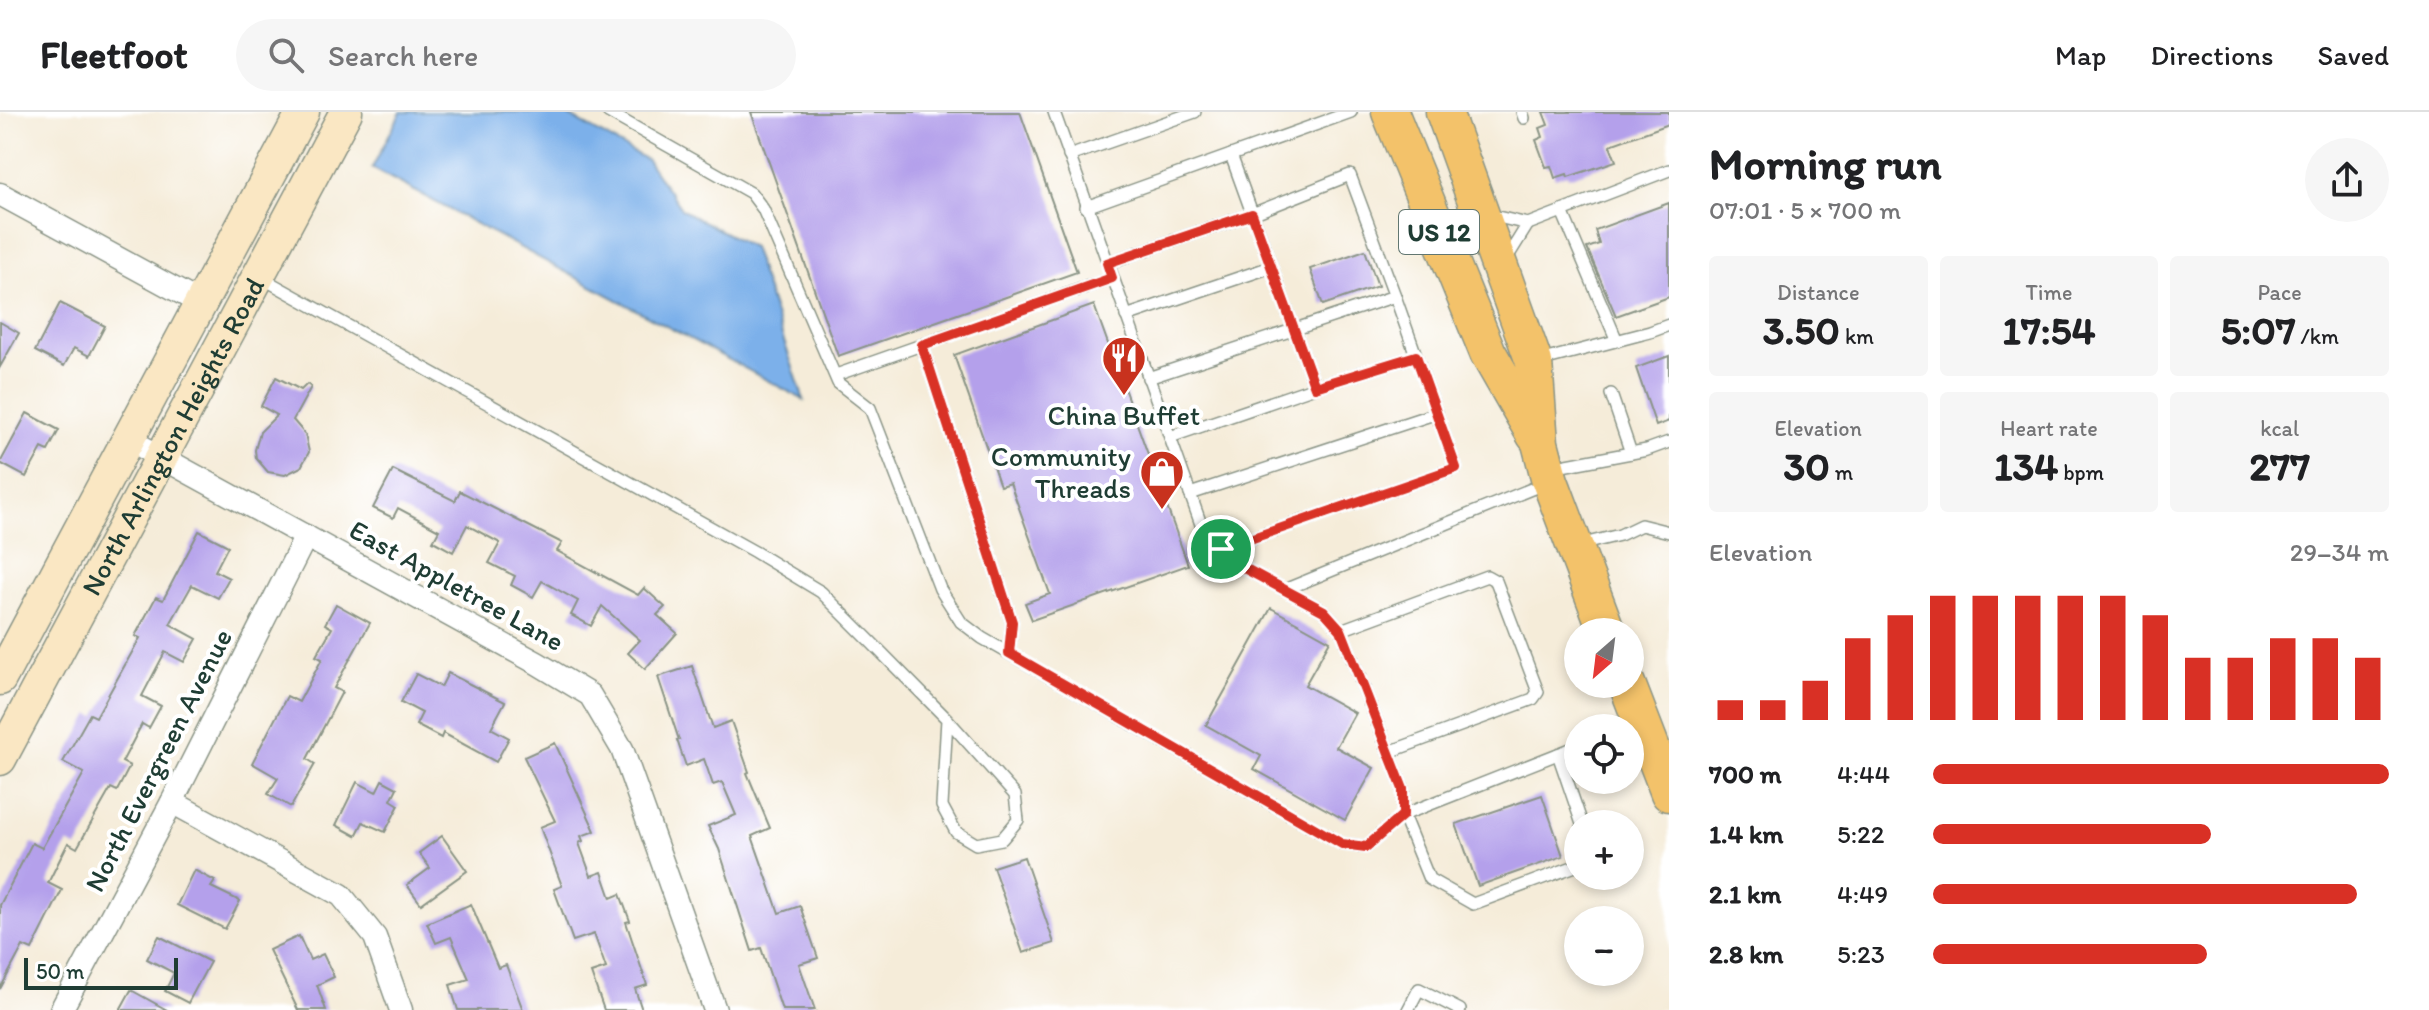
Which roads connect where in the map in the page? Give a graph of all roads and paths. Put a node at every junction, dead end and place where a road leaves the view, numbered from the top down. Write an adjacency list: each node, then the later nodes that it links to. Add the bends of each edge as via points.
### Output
1 (303, 112): 24 (main road, North Arlington Heights Road)
2 (346, 112): 21 (main road, North Arlington Heights Road)
3 (608, 112): 32 (lane, via 751,193 763,209)
4 (1054, 112): 10 (lane)
5 (1195, 112): 10 (lane)
6 (1351, 112): 9 (lane)
7 (1390, 112): 42 (main road, US 12, via 1488,353)
8 (1444, 112): 15 (main road, US 12)
9 (1231, 155): 13 (lane); 16 (lane)
10 (1069, 156): 13 (lane)
11 (1669, 170): 14 (lane)
12 (0, 194): 24 (street)
13 (1086, 207): 18 (lane)
14 (1562, 211): 17 (lane); 28 (lane)
15 (1481, 213): 17 (lane); 20 (main road, US 12)
16 (1252, 214): 18 (lane); 19 (lane); 23 (lane, via 1350,175)
17 (1528, 224): 20 (lane)
18 (1107, 263): 22 (lane)
19 (1271, 267): 25 (lane); 27 (lane)
20 (1500, 268): 31 (main road, US 12)
21 (258, 276): 41 (main road, North Arlington Heights Road); 54 (lane, via 821,592)
22 (1112, 278): 25 (lane); 29 (lane)
23 (1395, 296): 27 (lane); 30 (lane)
24 (202, 304): 38 (main road, North Arlington Heights Road)
25 (1126, 316): 33 (lane)
26 (1669, 325): 28 (lane)
27 (1293, 330): 33 (lane); 34 (lane)
28 (1617, 341): 31 (lane)
29 (922, 345): 32 (lane); 51 (lane, via 1012,622)
30 (1416, 356): 34 (lane); 36 (lane)
31 (1534, 362): 42 (main road, US 12)
32 (836, 375): 51 (lane, via 838,383 870,408 940,589 961,622)
33 (1148, 378): 37 (lane)
34 (1315, 387): 37 (lane)
35 (1611, 394): 40 (lane)
36 (1437, 413): 43 (lane); 47 (lane, via 1456,468)
37 (1170, 437): 43 (lane)
38 (128, 439): 41 (street, East Appletree Lane); 52 (main road, North Arlington Heights Road)
39 (1669, 442): 40 (lane)
40 (1631, 453): 42 (lane)
41 (162, 457): 45 (street, East Appletree Lane); 58 (main road, North Arlington Heights Road)
42 (1545, 464): 46 (main road, US 12); 48 (lane)
43 (1190, 494): 47 (lane, via 1203,530)
44 (1669, 532): 46 (lane, via 1641,525)
45 (306, 536): 60 (street, North Evergreen Avenue); 66 (street, East Appletree Lane, via 590,695 622,749)
46 (1575, 546): 49 (main road, US 12)
47 (1221, 549): 48 (lane, via 1233,562)
48 (1284, 590): 50 (lane, via 1324,611)
49 (1602, 618)
50 (1341, 630): 55 (lane); 55 (lane, via 1487,576 1496,581 1538,692 1533,699)
51 (1009, 653): 62 (lane, via 1342,844 1366,847)
52 (0, 679)
53 (1633, 698): 59 (main road)
54 (947, 719): 54 (lane, via 942,806 956,832 976,844 1002,839 1018,820 1015,795)
55 (1389, 752): 62 (lane, via 1403,789)
56 (1564, 752): 57 (lane)
57 (1558, 754): 61 (lane); 62 (lane)
58 (0, 759)
59 (1669, 793)
60 (172, 802): 64 (street, North Evergreen Avenue); 65 (street, via 341,895 375,937)
61 (1577, 810)
62 (1403, 815): 63 (lane, via 1429,879 1473,904)
63 (1564, 870)
64 (61, 1010)
65 (401, 1010)
66 (715, 1010)
67 (1408, 1010): 68 (lane, via 1419,989)
68 (1460, 1010)

